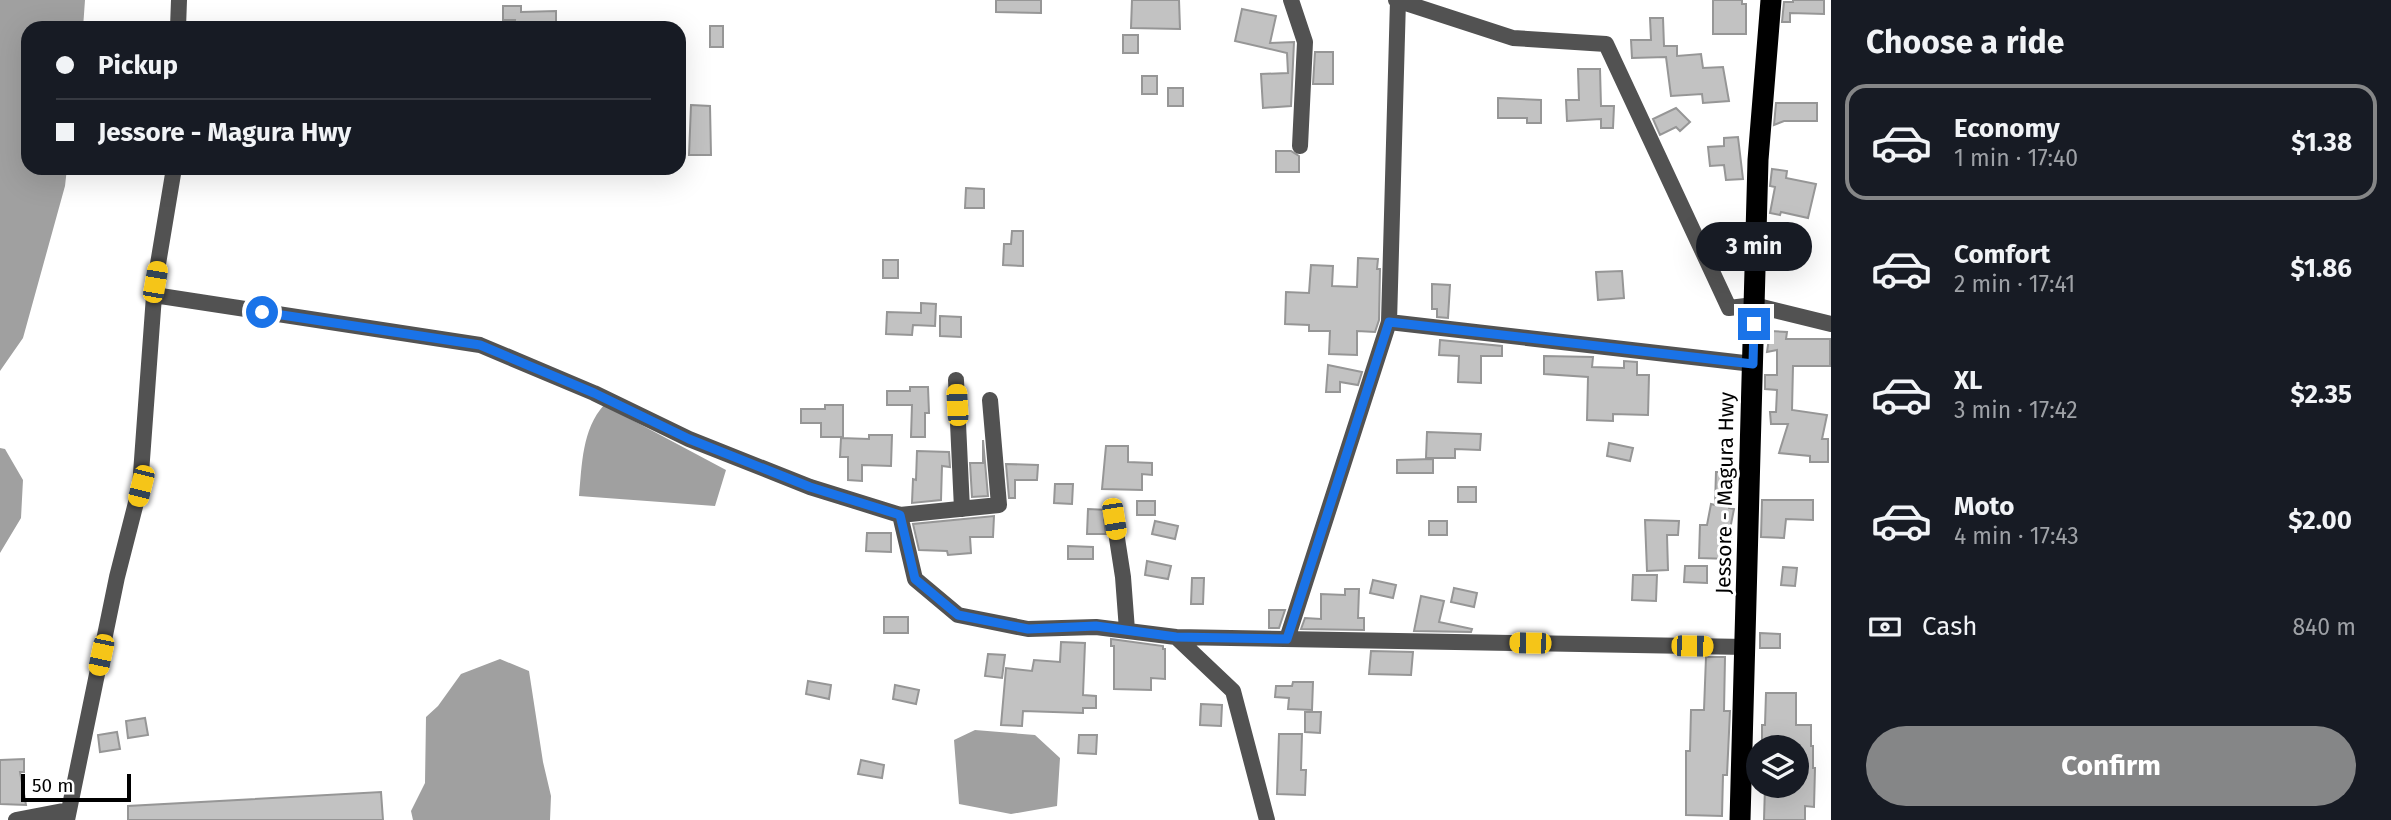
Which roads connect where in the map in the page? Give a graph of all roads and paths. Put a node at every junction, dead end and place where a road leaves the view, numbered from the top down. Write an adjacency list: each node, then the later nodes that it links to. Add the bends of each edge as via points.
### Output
1 (179, 0): 5 (street)
2 (1291, 0): 6 (street, via 1305,42)
3 (1397, 0): 9 (street, via 1513,38 1606,44 1729,308); 10 (street)
4 (1771, 0): 9 (highway, Jessore - Magura Hwy, via 1758,160)
5 (178, 21)
6 (1300, 146)
7 (172, 175): 8 (street)
8 (154, 295): 16 (street, via 480,345 689,439 810,487); 22 (street, via 141,486)
9 (1754, 305): 11 (street); 12 (highway, Jessore - Magura Hwy)
10 (1389, 322): 12 (street); 20 (street)
11 (1831, 324)
12 (1753, 364): 21 (highway, Jessore - Magura Hwy)
13 (956, 380): 15 (street)
14 (990, 400): 15 (street, via 999,505)
15 (962, 509): 16 (street)
16 (900, 515): 18 (street, via 915,579 958,615 1028,629 1096,626)
17 (1114, 519): 18 (street)
18 (1127, 631): 19 (street)
19 (1176, 637): 20 (street); 24 (street, via 1233,691)
20 (1287, 639): 21 (street)
21 (1746, 647): 25 (highway, Jessore - Magura Hwy)
22 (67, 815): 23 (street)
23 (16, 820)
24 (1267, 820)
25 (1740, 820)

